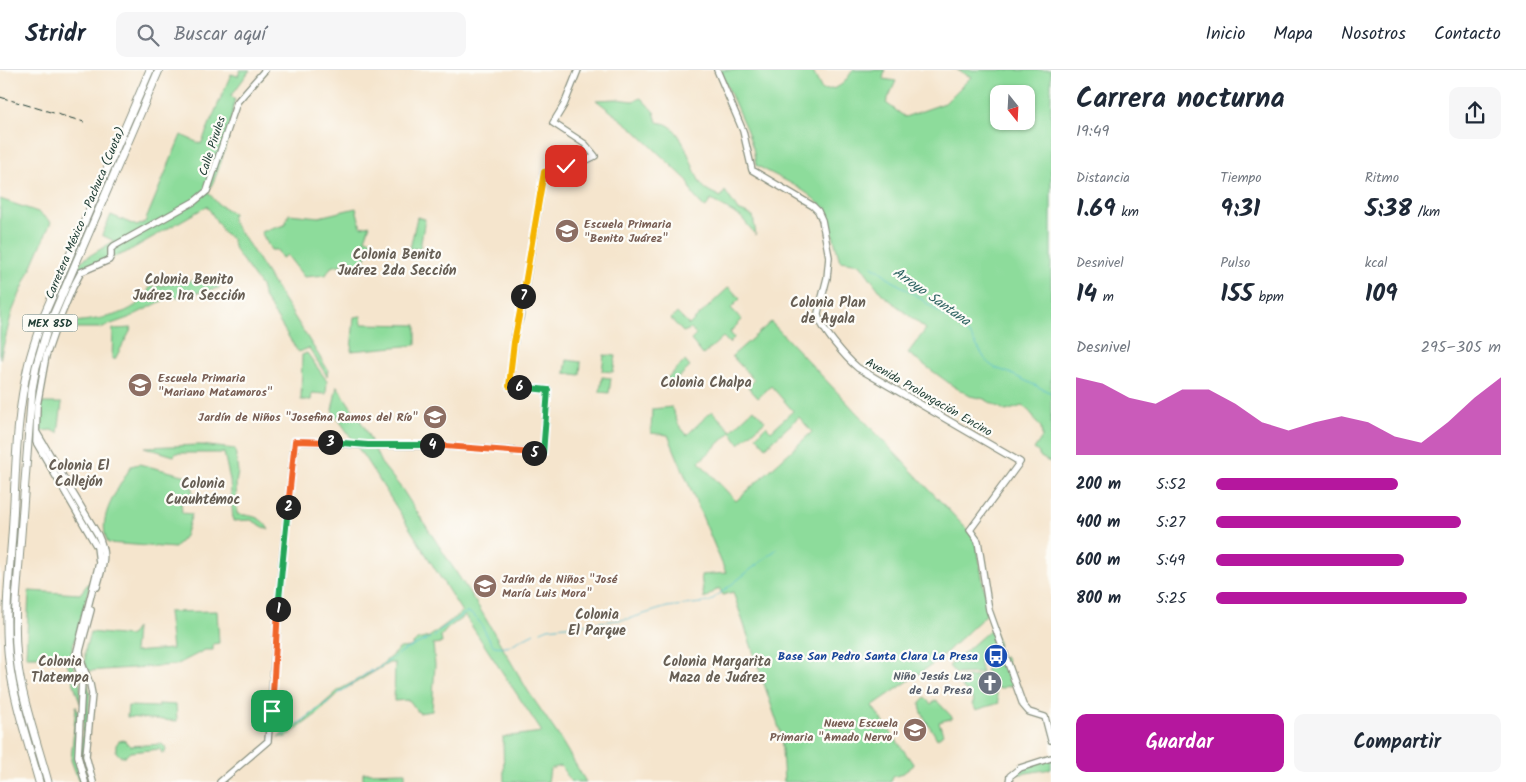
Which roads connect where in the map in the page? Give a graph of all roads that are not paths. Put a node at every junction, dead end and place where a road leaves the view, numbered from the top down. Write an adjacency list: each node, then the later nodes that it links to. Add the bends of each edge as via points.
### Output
1 (150, 70): 9 (highway, Carretera México - Pachuca (Cuota) / MEX 85D, via 42,322 26,373 19,424 7,635 14,688)
2 (159, 70): 10 (highway, Carretera México - Pachuca (Cuota) / MEX 85D, via 47,330 34,374 15,624 24,698)
3 (265, 70): 6 (street, Calle Pirules, via 238,102 205,193 114,246 110,260 80,274 46,356 37,406)
4 (578, 70): 13 (street, via 553,123 585,144 594,156 544,172 509,386 548,390 543,454 443,446 295,441 268,741)
5 (717, 70): 7 (street, Avenida Prolongación Encino, via 743,131 752,170 816,208 824,225 830,257 818,317 822,325 850,361 1020,462 970,530 978,541 989,610 1024,707 1045,717)
6 (37, 434): 11 (street, via 36,442 97,547 99,558 75,659 82,680 78,756); 12 (street, via 104,548 105,559 80,651 92,694 86,756)
7 (1051, 740)
8 (1051, 758): 14 (street, via 1020,768 1011,774)
9 (39, 782)
10 (48, 782)
11 (85, 782)
12 (94, 782)
13 (220, 782)
14 (1009, 782)

